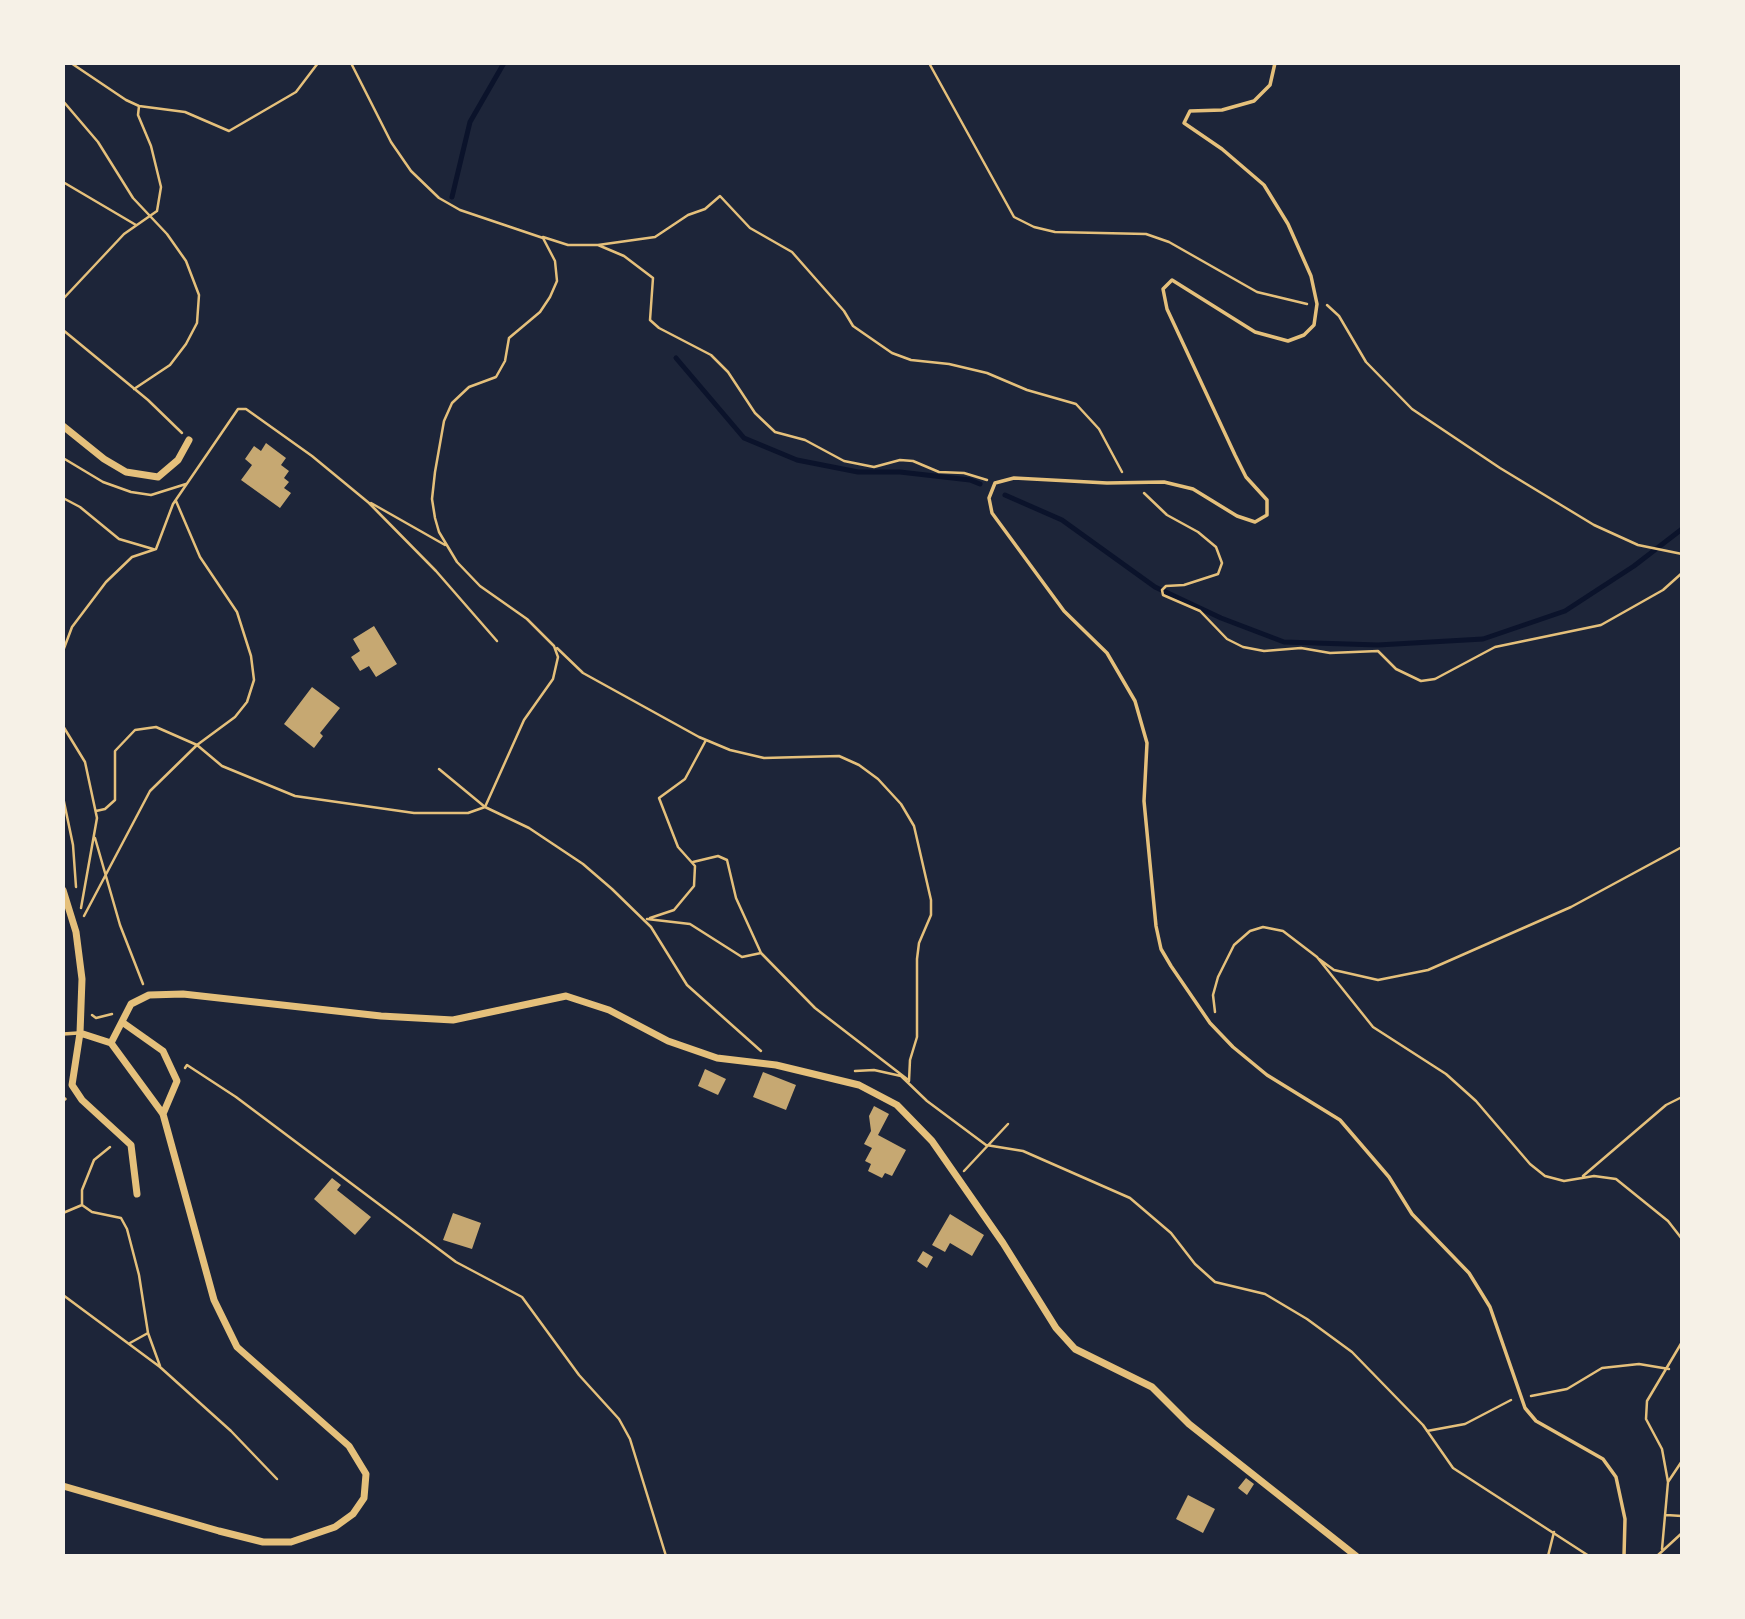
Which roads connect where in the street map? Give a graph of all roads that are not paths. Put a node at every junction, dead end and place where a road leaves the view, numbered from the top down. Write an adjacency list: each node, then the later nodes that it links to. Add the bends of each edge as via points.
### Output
1 (1275, 63): 13 (lane, via 1270,85 1254,101 1222,110 1190,111 1184,123 1264,185 1311,276 1317,304 1314,325 1288,341 1255,332 1172,280 1163,289 1167,309 1235,455 1246,477 1267,500 1267,515 1255,522 1194,489 1164,482 1014,478 995,483 989,498 992,513 1064,611 1107,653 1135,701 1147,743 1144,801 1161,949 1210,1023 1267,1075 1340,1120 1389,1177 1412,1214 1469,1273 1490,1307 1520,1398 1536,1421 1603,1459 1616,1477 1625,1519)
2 (63, 426): 3 (street, via 126,472 158,477 178,460)
3 (189, 440)
4 (63, 890): 6 (street, via 76,932 82,979)
5 (122, 1021): 8 (street); 9 (street, via 163,1051 177,1081); 12 (street, via 131,1004 149,995 183,994 453,1020 566,996 716,1058 776,1065 859,1084 897,1105 932,1141 1056,1328 1075,1349 1152,1387 1189,1424)
6 (80, 1033): 7 (lane); 8 (street); 10 (street, via 72,1085 131,1145)
7 (63, 1034)
8 (111, 1043): 9 (street)
9 (163, 1114): 11 (street, via 214,1300 237,1347 349,1446 366,1474 364,1497 353,1514 335,1527 291,1542 263,1542)
10 (137, 1194)
11 (63, 1486)
12 (1356, 1556)
13 (1624, 1556)

